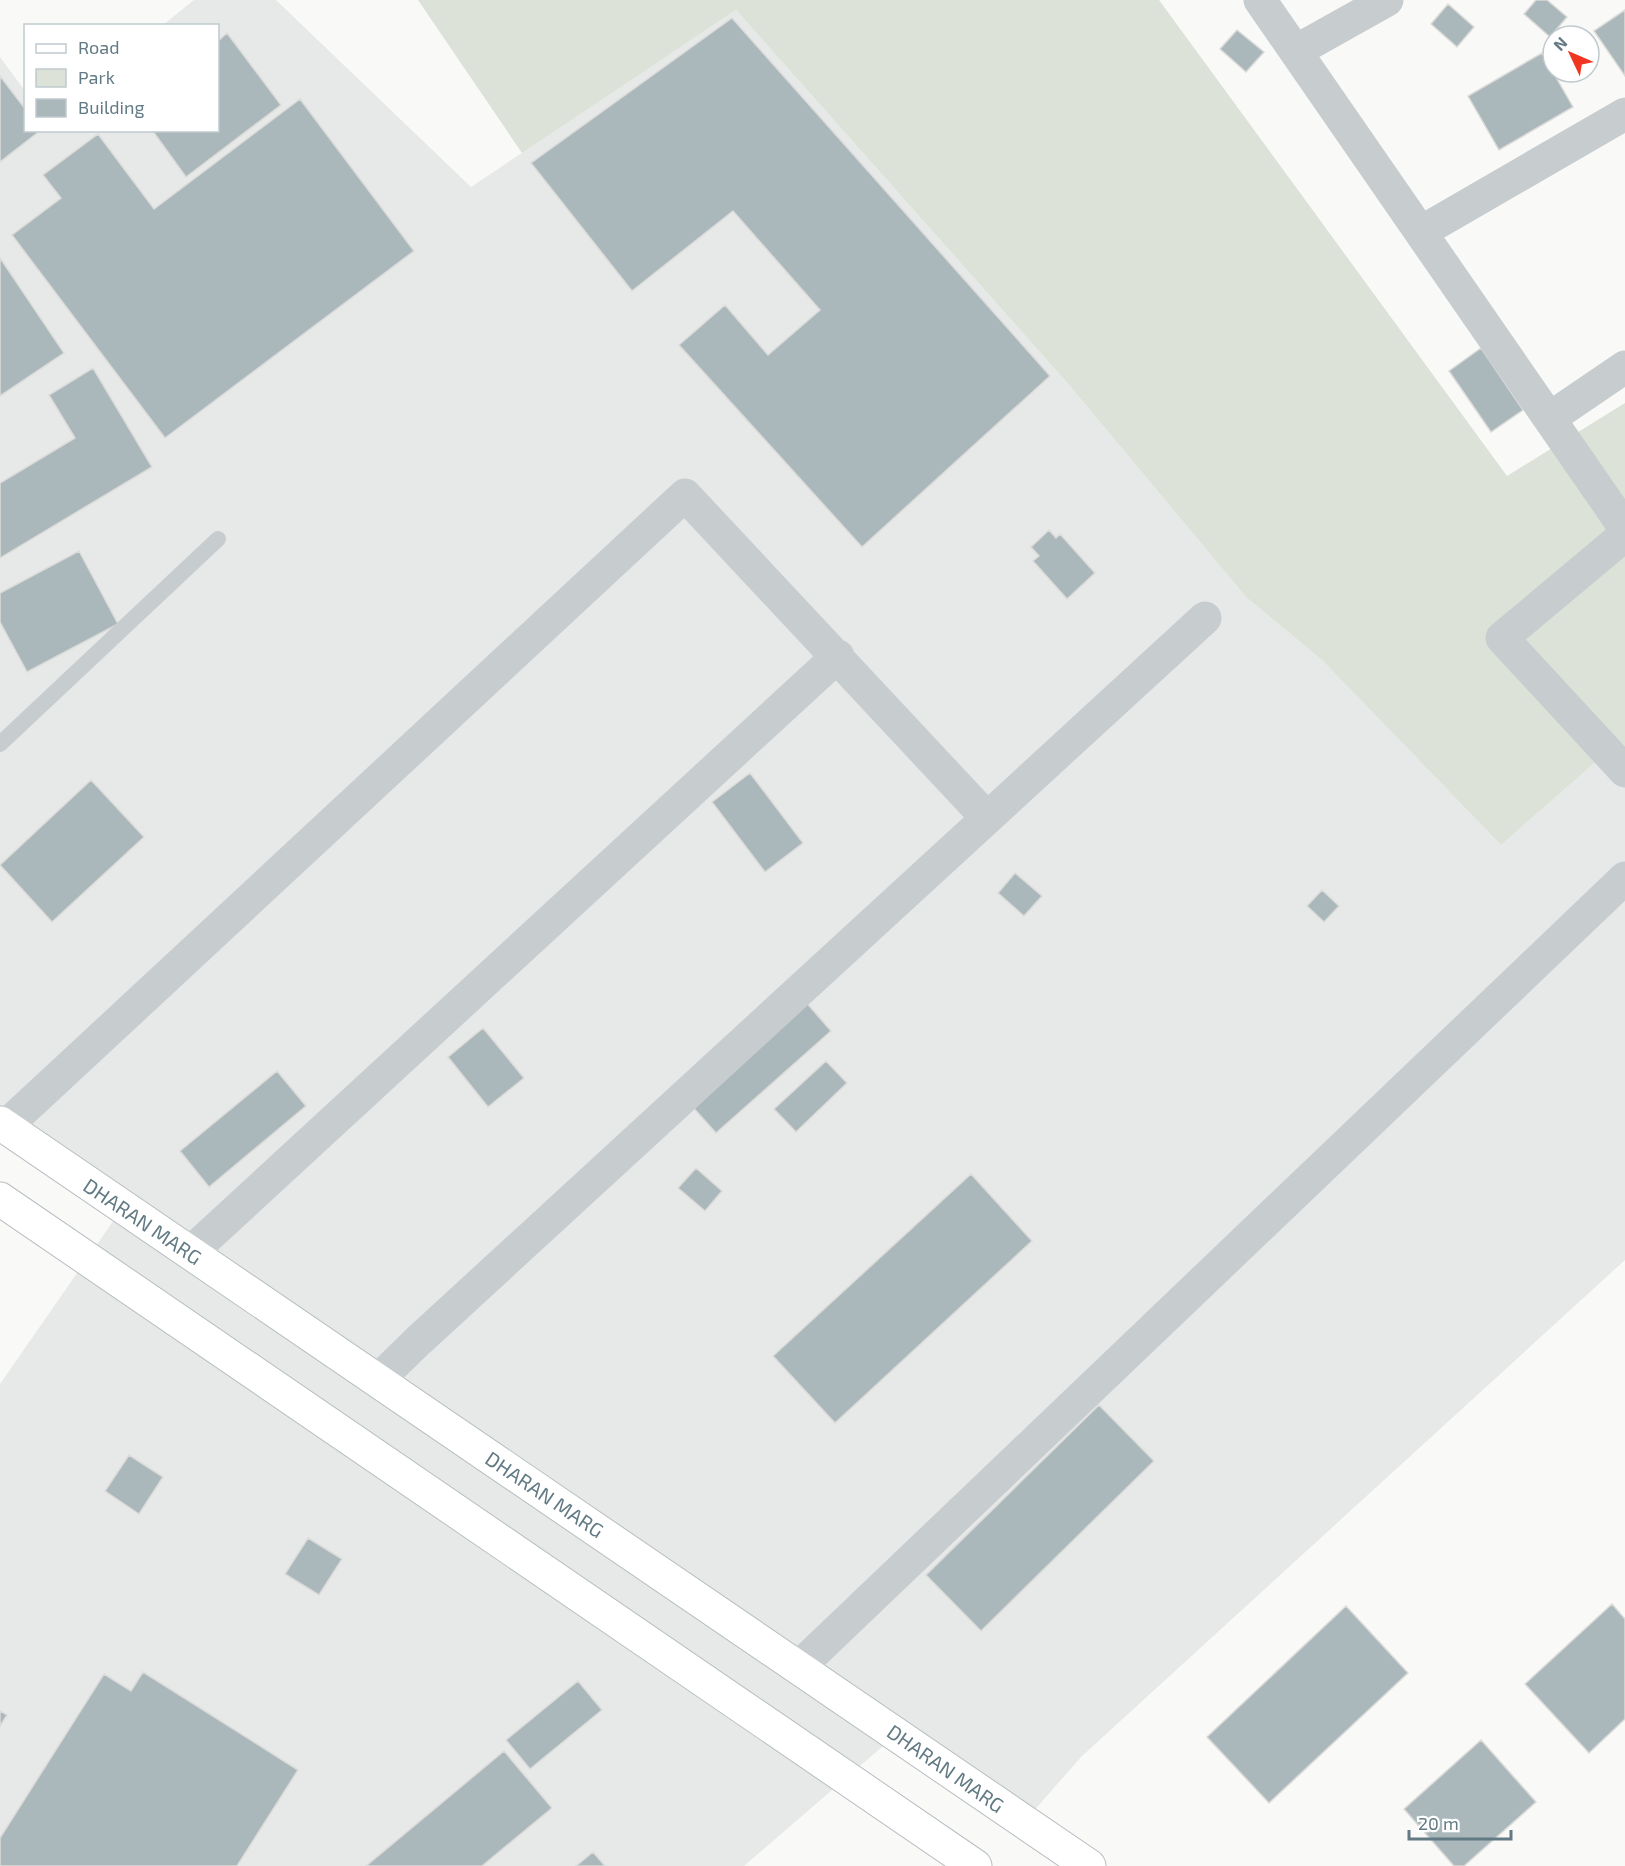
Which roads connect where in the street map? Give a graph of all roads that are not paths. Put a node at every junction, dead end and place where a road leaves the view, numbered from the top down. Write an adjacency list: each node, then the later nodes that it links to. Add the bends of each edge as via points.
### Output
1 (1260, 0): 3 (street)
2 (1387, 0): 3 (street)
3 (1296, 51): 5 (street)
4 (1625, 114): 5 (street)
5 (1420, 232): 7 (street)
6 (1625, 366): 7 (street)
7 (1550, 418): 8 (street)
8 (1625, 528)
9 (1625, 535): 14 (street, via 1502,638)
10 (218, 539): 13 (lane)
11 (1205, 618): 15 (street)
12 (838, 656): 15 (street); 17 (street, via 685,495); 19 (street)
13 (0, 744)
14 (1625, 771)
15 (987, 818): 20 (street)
16 (1625, 878): 21 (street)
17 (2, 1125): 19 (main road, DHARAN MARG)
18 (0, 1199): 22 (main road)
19 (190, 1253): 20 (main road, DHARAN MARG)
20 (378, 1380): 21 (main road, DHARAN MARG)
21 (799, 1667): 23 (main road, DHARAN MARG)
22 (975, 1866)
23 (1089, 1866)

